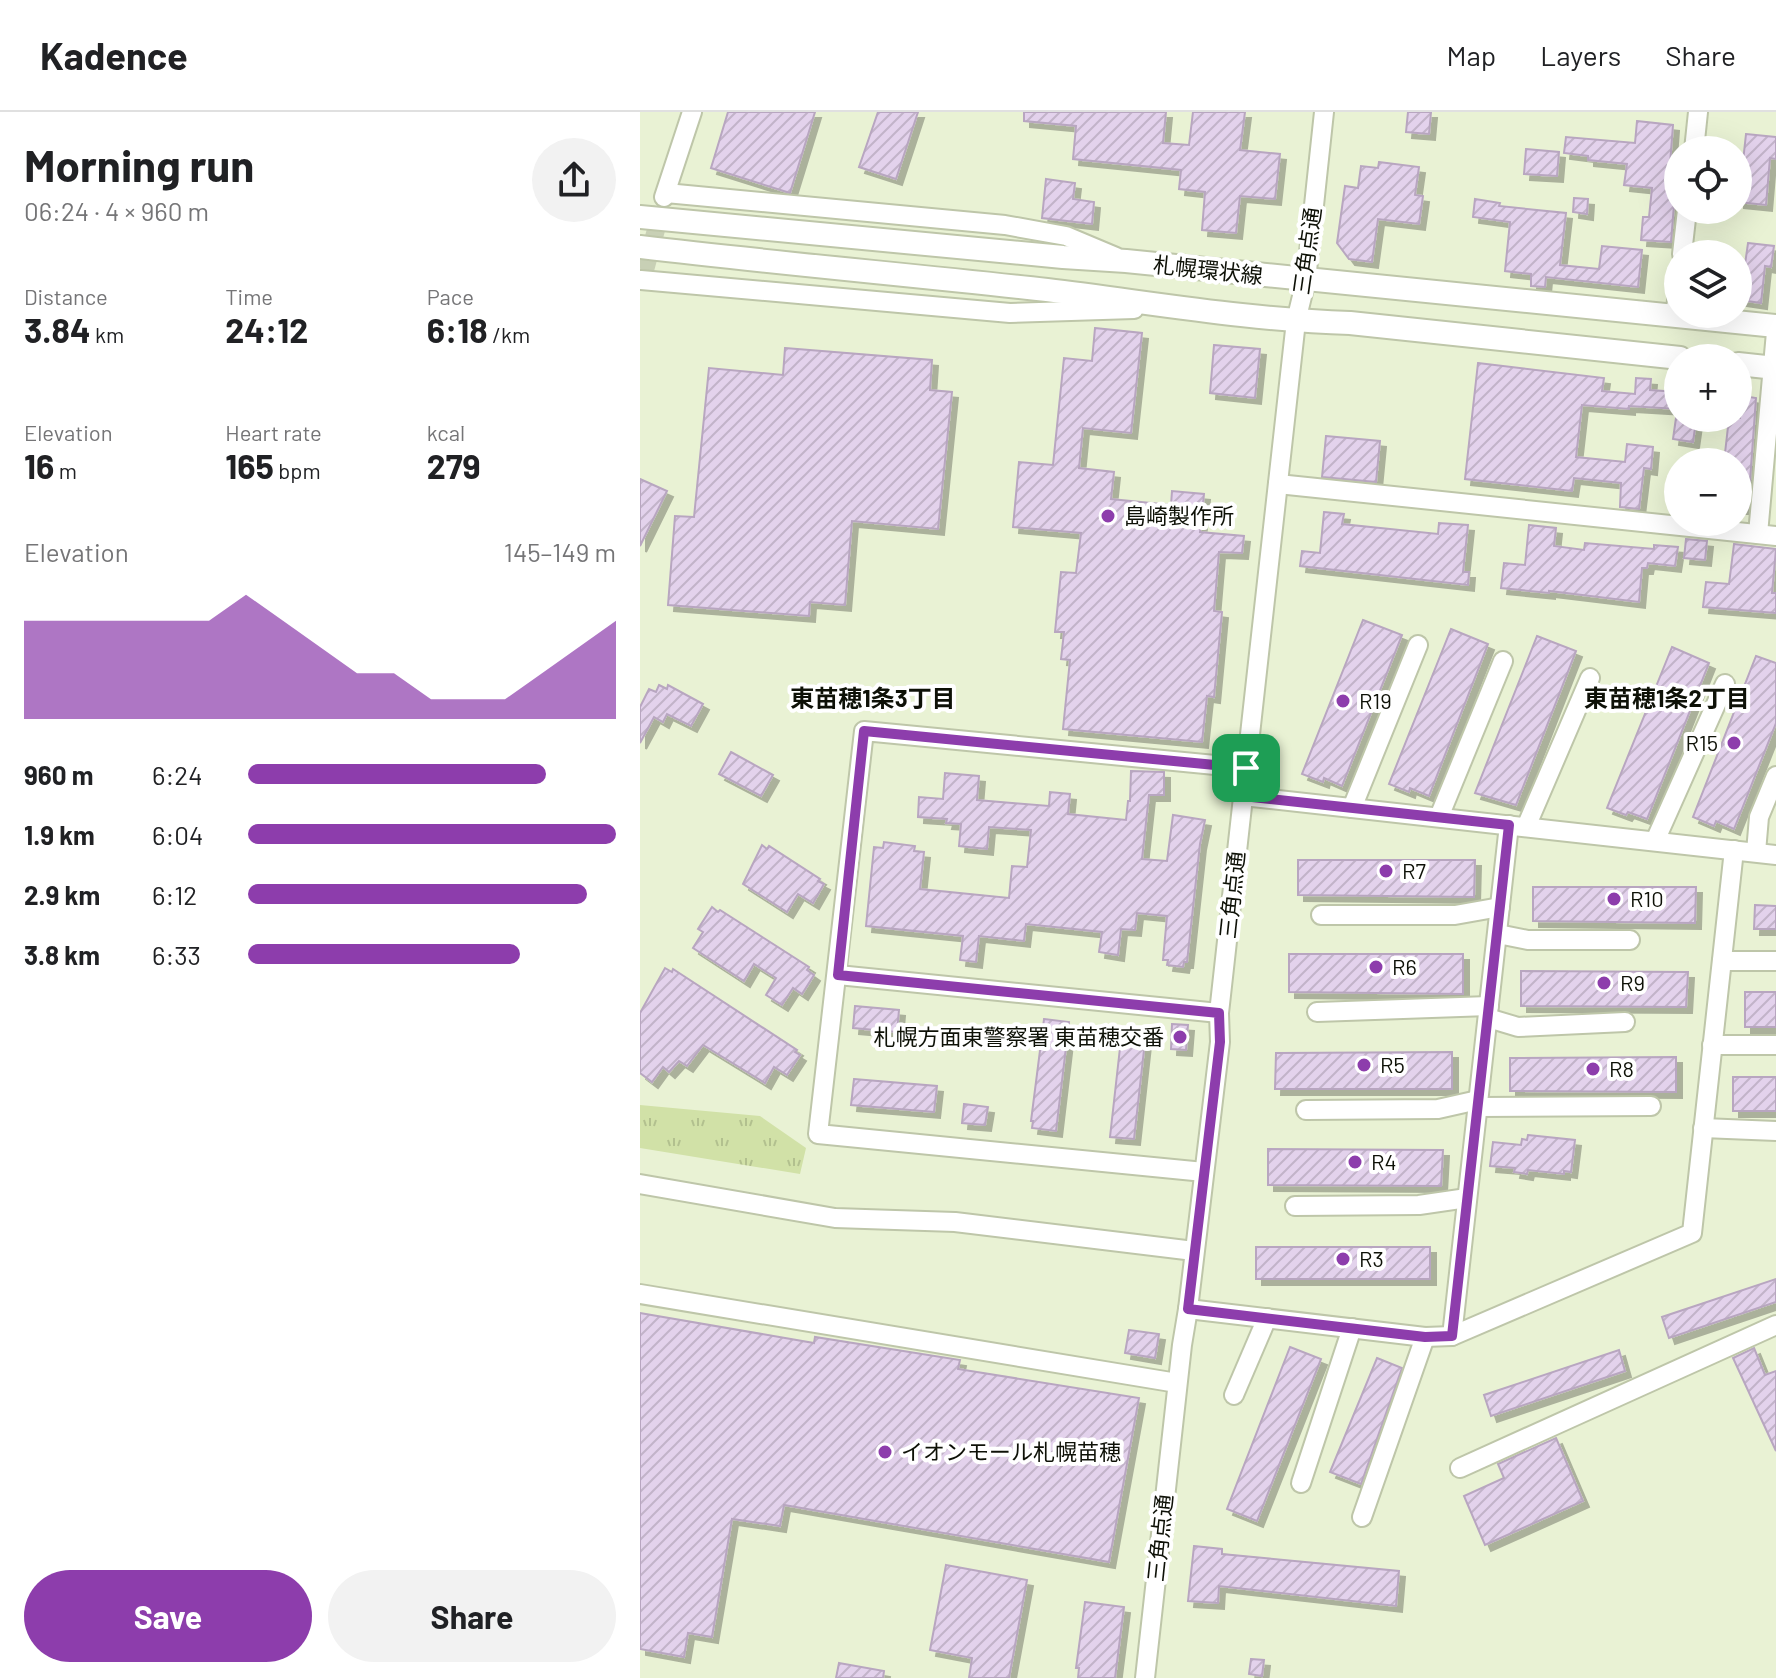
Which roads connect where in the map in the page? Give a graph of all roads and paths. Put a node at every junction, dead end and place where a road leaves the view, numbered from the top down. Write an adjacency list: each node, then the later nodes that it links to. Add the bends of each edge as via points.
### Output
1 (692, 112): 7 (street, via 665,195 1005,225 1066,236)
2 (1324, 112): 9 (street, 三角点通)
3 (1698, 112): 4 (street)
4 (1695, 136)
5 (640, 217): 7 (main road, 札幌環状線)
6 (640, 247): 10 (main road, 札幌環状線)
7 (1126, 261): 9 (main road, 札幌環状線)
8 (642, 278): 10 (street, via 1010,313)
9 (1306, 280): 11 (main road, 札幌環状線); 12 (street, 三角点通)
10 (1165, 307): 12 (main road, 札幌環状線)
11 (1664, 315)
12 (1296, 321): 15 (main road, 札幌環状線); 18 (street, 三角点通)
13 (1752, 326): 14 (main road, 札幌環状線)
14 (1776, 329): 17 (street)
15 (1664, 356)
16 (1752, 366): 17 (main road)
17 (1774, 368): 19 (street)
18 (1278, 484): 19 (street); 24 (street, 三角点通)
19 (1767, 535)
20 (1418, 645): 27 (street)
21 (1503, 661): 28 (street)
22 (1590, 678): 29 (street)
23 (1725, 684): 30 (street)
24 (1246, 768): 26 (street, 三角点通); 40 (street, via 864,731)
25 (1776, 776): 32 (street, via 1759,817)
26 (1243, 796): 27 (street); 43 (street, 三角点通)
27 (1352, 808): 28 (street)
28 (1439, 817): 29 (street)
29 (1518, 826): 30 (street); 34 (street)
30 (1655, 841): 31 (street)
31 (1734, 850): 32 (street); 38 (street)
32 (1756, 852): 33 (street)
33 (1776, 855)
34 (1500, 907): 35 (street, via 1455,915); 36 (street)
35 (1321, 915)
36 (1498, 934): 37 (street, via 1528,940); 42 (street)
37 (1630, 940)
38 (1722, 961): 39 (street); 45 (street)
39 (1776, 961)
40 (838, 975): 43 (street); 52 (street, via 818,1134)
41 (1317, 1012): 42 (street)
42 (1488, 1012): 44 (street, via 1518,1027); 47 (street)
43 (1219, 1013): 52 (street, 三角点通)
44 (1625, 1022)
45 (1712, 1045): 46 (street); 50 (street)
46 (1776, 1045)
47 (1478, 1104): 48 (street); 49 (street); 54 (street)
48 (1651, 1106)
49 (1306, 1110)
50 (1703, 1128): 51 (street); 62 (street, via 1692,1233)
51 (1776, 1131)
52 (1204, 1172): 56 (street, 三角点通)
53 (640, 1184): 56 (street, via 835,1218 955,1222)
54 (1467, 1198): 55 (street, via 1419,1205); 62 (street)
55 (1295, 1206)
56 (1194, 1251): 58 (street, 三角点通)
57 (640, 1294): 64 (street)
58 (1188, 1309): 59 (street); 64 (street, 三角点通)
59 (1267, 1318): 61 (street); 65 (street)
60 (1776, 1325): 66 (street)
61 (1352, 1328): 63 (street); 67 (street)
62 (1452, 1336): 63 (street)
63 (1425, 1337): 68 (street)
64 (1177, 1383): 69 (street, 三角点通)
65 (1234, 1395)
66 (1460, 1468)
67 (1301, 1483)
68 (1362, 1517)
69 (1145, 1678)

